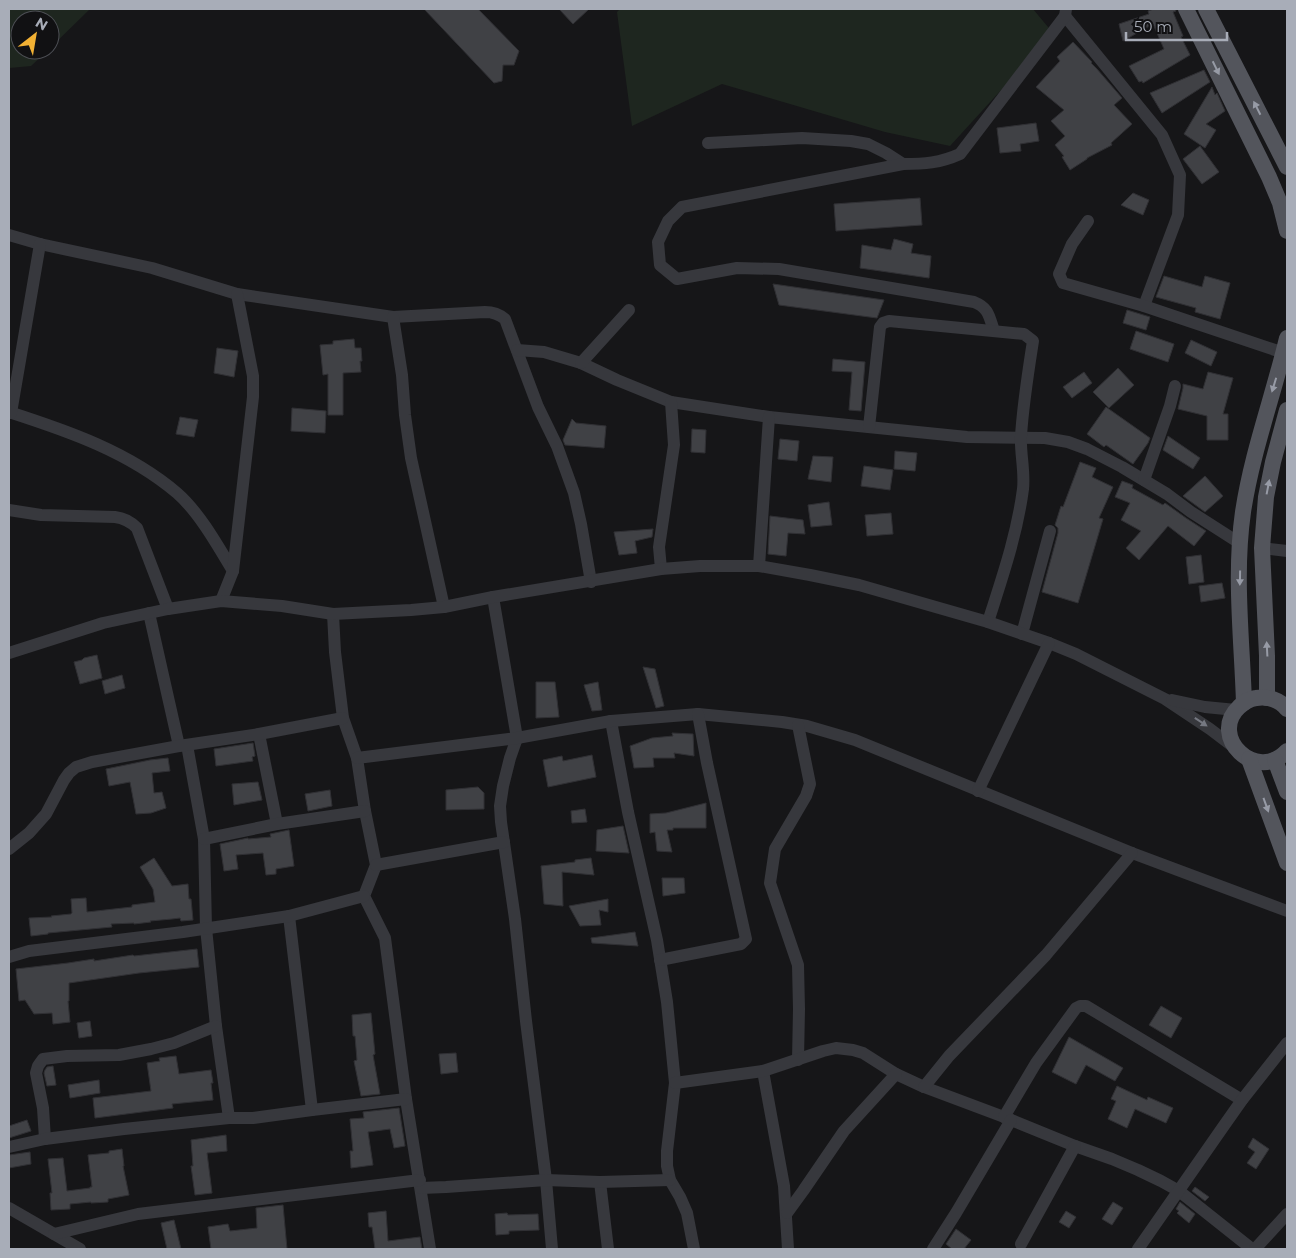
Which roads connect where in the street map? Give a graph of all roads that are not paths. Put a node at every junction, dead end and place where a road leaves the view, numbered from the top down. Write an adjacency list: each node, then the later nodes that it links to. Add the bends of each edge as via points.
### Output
1 (1186, 9): 6 (main road, one-way to 6)
2 (1206, 9): 4 (main road, one-way to 2)
3 (1066, 12): 7 (street, via 960,154 928,164); 14 (street, via 1162,135 1180,175 1178,215)
4 (1272, 138): 6 (main road); 8 (main road)
5 (708, 143): 7 (street, via 802,138 852,141 868,144)
6 (1254, 147): 10 (main road, via 1270,177)
7 (903, 164): 17 (street, via 682,207 668,221 658,242 660,265 677,279 737,268 779,270 974,302 987,311)
8 (1287, 167)
9 (1088, 220): 14 (street, via 1072,244 1059,274 1063,284)
10 (1287, 231)
11 (9, 235): 12 (street)
12 (40, 244): 13 (street, via 152,268); 24 (street)
13 (237, 294): 16 (street); 36 (street, via 253,376 253,397)
14 (1144, 306): 18 (street)
15 (629, 310): 20 (street)
16 (393, 317): 19 (street, via 496,313 505,319); 40 (street, via 411,458)
17 (994, 331): 26 (street, via 883,323); 27 (street, via 1024,334 1033,341)
18 (1285, 345): 31 (main road, one-way to 31, via 1255,452 1243,514)
19 (517, 350): 20 (street, via 544,352); 37 (street, via 574,493)
20 (581, 363): 22 (street)
21 (1175, 386): 28 (street)
22 (671, 402): 25 (street); 35 (street, via 674,446 659,546)
23 (1287, 410): 32 (main road, one-way to 23, via 1268,488)
24 (10, 413): 36 (street, via 98,444 150,473 190,507)
25 (769, 417): 26 (street); 34 (street)
26 (869, 427): 27 (street)
27 (1020, 438): 28 (street, via 1068,442); 44 (street, via 1023,460 1020,507)
28 (1144, 480): 31 (street)
29 (9, 510): 41 (street, via 41,515 115,517 129,521 136,528)
30 (1050, 531): 45 (street)
31 (1241, 544): 50 (main road, one-way to 50)
32 (1262, 548): 33 (street); 48 (main road, one-way to 32)
33 (1287, 551)
34 (759, 566): 35 (street); 44 (street, via 859,585)
35 (661, 569): 37 (street)
36 (233, 570): 39 (street)
37 (591, 582): 38 (street)
38 (493, 597): 40 (street); 57 (street)
39 (221, 601): 41 (street); 43 (street)
40 (444, 607): 43 (street)
41 (168, 609): 42 (street)
42 (149, 613): 47 (street, via 103,623); 58 (street)
43 (333, 614): 53 (street)
44 (988, 622): 45 (street)
45 (1022, 634): 46 (street)
46 (1049, 643): 49 (street); 63 (street)
47 (9, 652)
48 (1267, 698): 50 (main road, via 1251,699); 51 (main road)
49 (1165, 699): 50 (street, via 1204,707); 59 (street, one-way to 59)
50 (1240, 707): 59 (main road, via 1231,720 1231,740)
51 (1286, 708)
52 (698, 714): 54 (street); 55 (street); 78 (street, via 746,939 741,944)
53 (343, 718): 56 (street); 61 (street)
54 (611, 721): 57 (street); 78 (street)
55 (798, 725): 63 (street, via 854,740); 81 (street, via 810,784 775,849 770,883 798,965)
56 (259, 734): 58 (street); 66 (street)
57 (518, 738): 61 (street); 68 (street, via 510,758 500,806)
58 (183, 745): 67 (street); 69 (street, via 76,767 64,780 46,814)
59 (1235, 748): 62 (main road)
60 (1283, 755): 62 (main road, via 1266,762); 64 (main road)
61 (357, 758): 65 (street)
62 (1249, 760): 71 (main road, one-way to 71)
63 (978, 790): 70 (street)
64 (1287, 792)
65 (365, 811): 66 (street); 72 (street)
66 (277, 824): 67 (street)
67 (204, 839): 76 (street)
68 (504, 842): 72 (street); 94 (street)
69 (9, 849)
70 (1132, 853): 74 (street); 85 (street, via 1046,955 949,1056)
71 (1287, 863)
72 (376, 865): 73 (street)
73 (364, 896): 75 (street); 86 (street, via 385,938)
74 (1287, 911)
75 (289, 916): 76 (street); 88 (street)
76 (206, 928): 77 (street, via 29,951); 79 (street)
77 (9, 957)
78 (660, 960): 84 (street)
79 (216, 1026): 89 (street); 91 (street, via 151,1049 119,1055 44,1059 36,1073)
80 (1287, 1043): 87 (street)
81 (798, 1060): 82 (street); 83 (street, via 844,1048 863,1054)
82 (763, 1072): 84 (street); 100 (street)
83 (896, 1074): 85 (street); 100 (street, via 844,1131)
84 (675, 1083): 95 (street, via 667,1151)
85 (924, 1087): 90 (street)
86 (406, 1099): 88 (street); 97 (street)
87 (1242, 1100): 90 (street, via 1086,1006 1080,1006 1036,1063); 98 (street)
88 (312, 1110): 89 (street)
89 (229, 1118): 91 (street)
90 (1007, 1118): 92 (street); 110 (street)
91 (45, 1139): 93 (street)
92 (1074, 1146): 98 (street, via 1138,1170); 103 (street)
93 (9, 1147)
94 (546, 1180): 96 (street); 97 (street, via 446,1187); 106 (street)
95 (670, 1180): 96 (street); 108 (street, via 686,1213)
96 (600, 1182): 107 (street)
97 (420, 1184): 102 (street, via 138,1214); 105 (street)
98 (1179, 1191): 111 (street); 112 (street)
99 (9, 1208): 102 (street)
100 (786, 1213): 109 (street)
101 (1287, 1214): 112 (street)
102 (54, 1234): 104 (street)
103 (1021, 1244)
104 (80, 1249)
105 (430, 1249)
106 (552, 1249)
107 (608, 1249)
108 (694, 1249)
109 (788, 1249)
110 (933, 1249)
111 (1138, 1249)
112 (1254, 1249)

